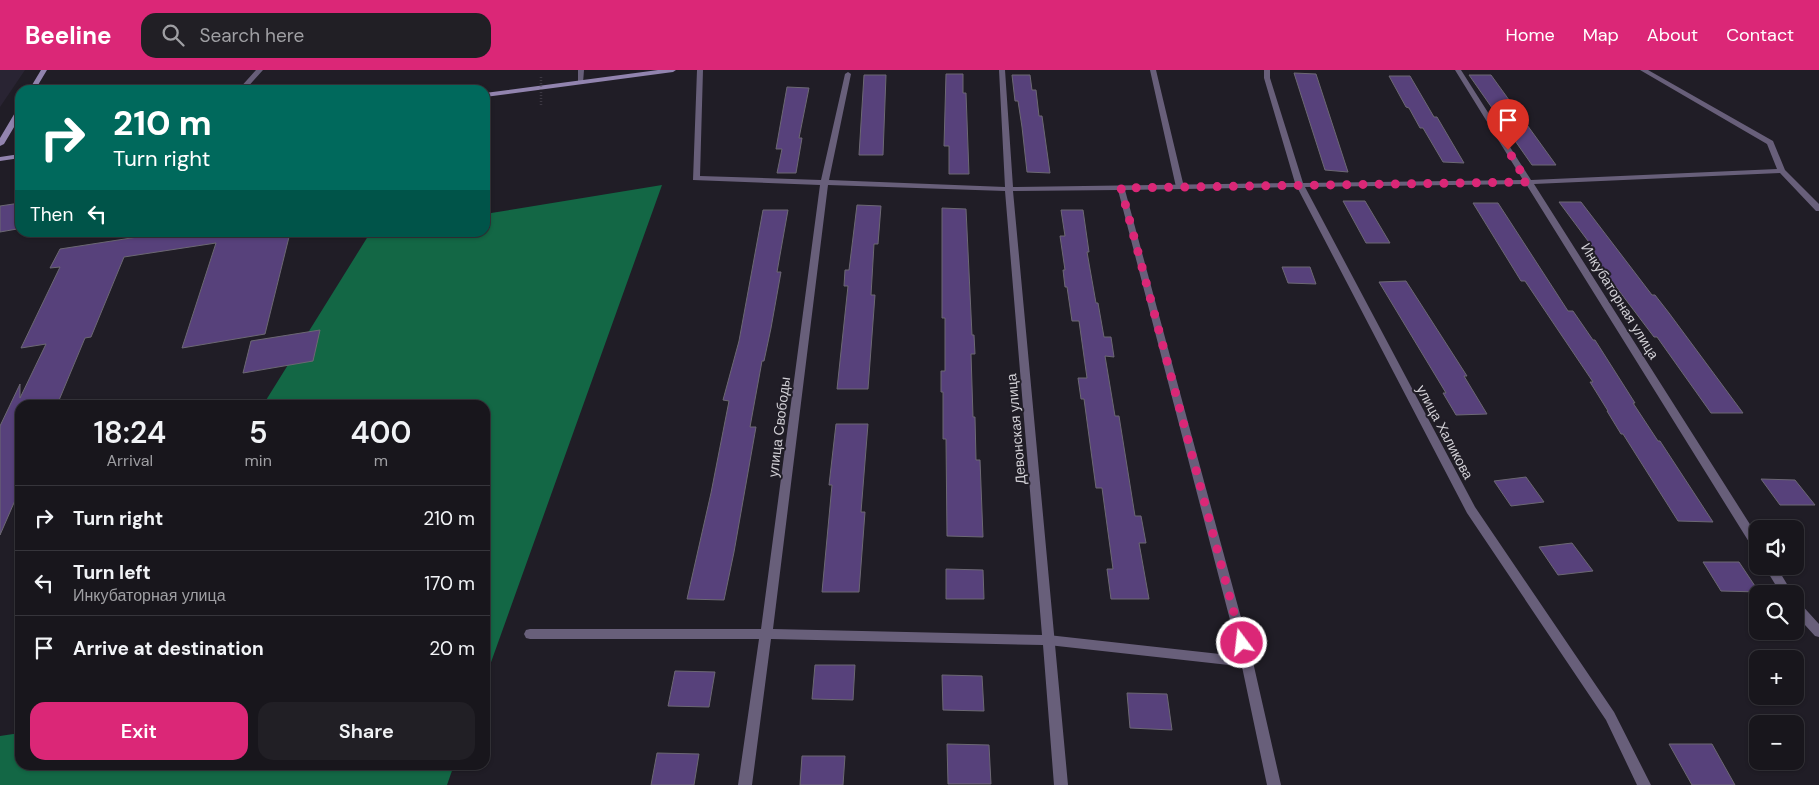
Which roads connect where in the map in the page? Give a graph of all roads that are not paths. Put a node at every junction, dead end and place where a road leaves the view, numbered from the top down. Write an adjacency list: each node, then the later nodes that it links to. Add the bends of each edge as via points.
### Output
1 (44, 70): 13 (main road)
2 (260, 70): 14 (street)
3 (580, 70): 12 (street)
4 (673, 70): 12 (main road)
5 (700, 70): 22 (street, via 696,178)
6 (1002, 70): 26 (street, Девонская улица)
7 (1153, 70): 24 (street)
8 (1267, 70): 23 (street, улица Халикова)
9 (1458, 70): 21 (street, Инкубаторная улица)
10 (1644, 70): 20 (street, via 1770,143)
11 (848, 74): 22 (street, улица Свободы)
12 (581, 82): 15 (main road)
13 (35, 85)
14 (246, 85)
15 (490, 94)
16 (15, 119): 17 (main road)
17 (0, 144)
18 (15, 157): 19 (main road)
19 (0, 159)
20 (1782, 171): 21 (street); 27 (street)
21 (1527, 182): 23 (street); 28 (street, Инкубаторная улица)
22 (824, 184): 26 (street); 32 (street, улица Свободы)
23 (1300, 186): 24 (street); 38 (street, улица Халикова, via 1471,510 1610,716)
24 (1180, 187): 25 (street)
25 (1121, 188): 26 (street); 34 (street)
26 (1009, 189): 33 (street, Девонская улица)
27 (1819, 209)
28 (1749, 533)
29 (1804, 616): 30 (street)
30 (1819, 632)
31 (530, 634): 32 (street)
32 (766, 634): 33 (street); 35 (street, улица Свободы)
33 (1048, 640): 34 (street); 36 (street, Девонская улица)
34 (1247, 662): 37 (street)
35 (745, 785)
36 (1061, 785)
37 (1274, 785)
38 (1644, 785)

